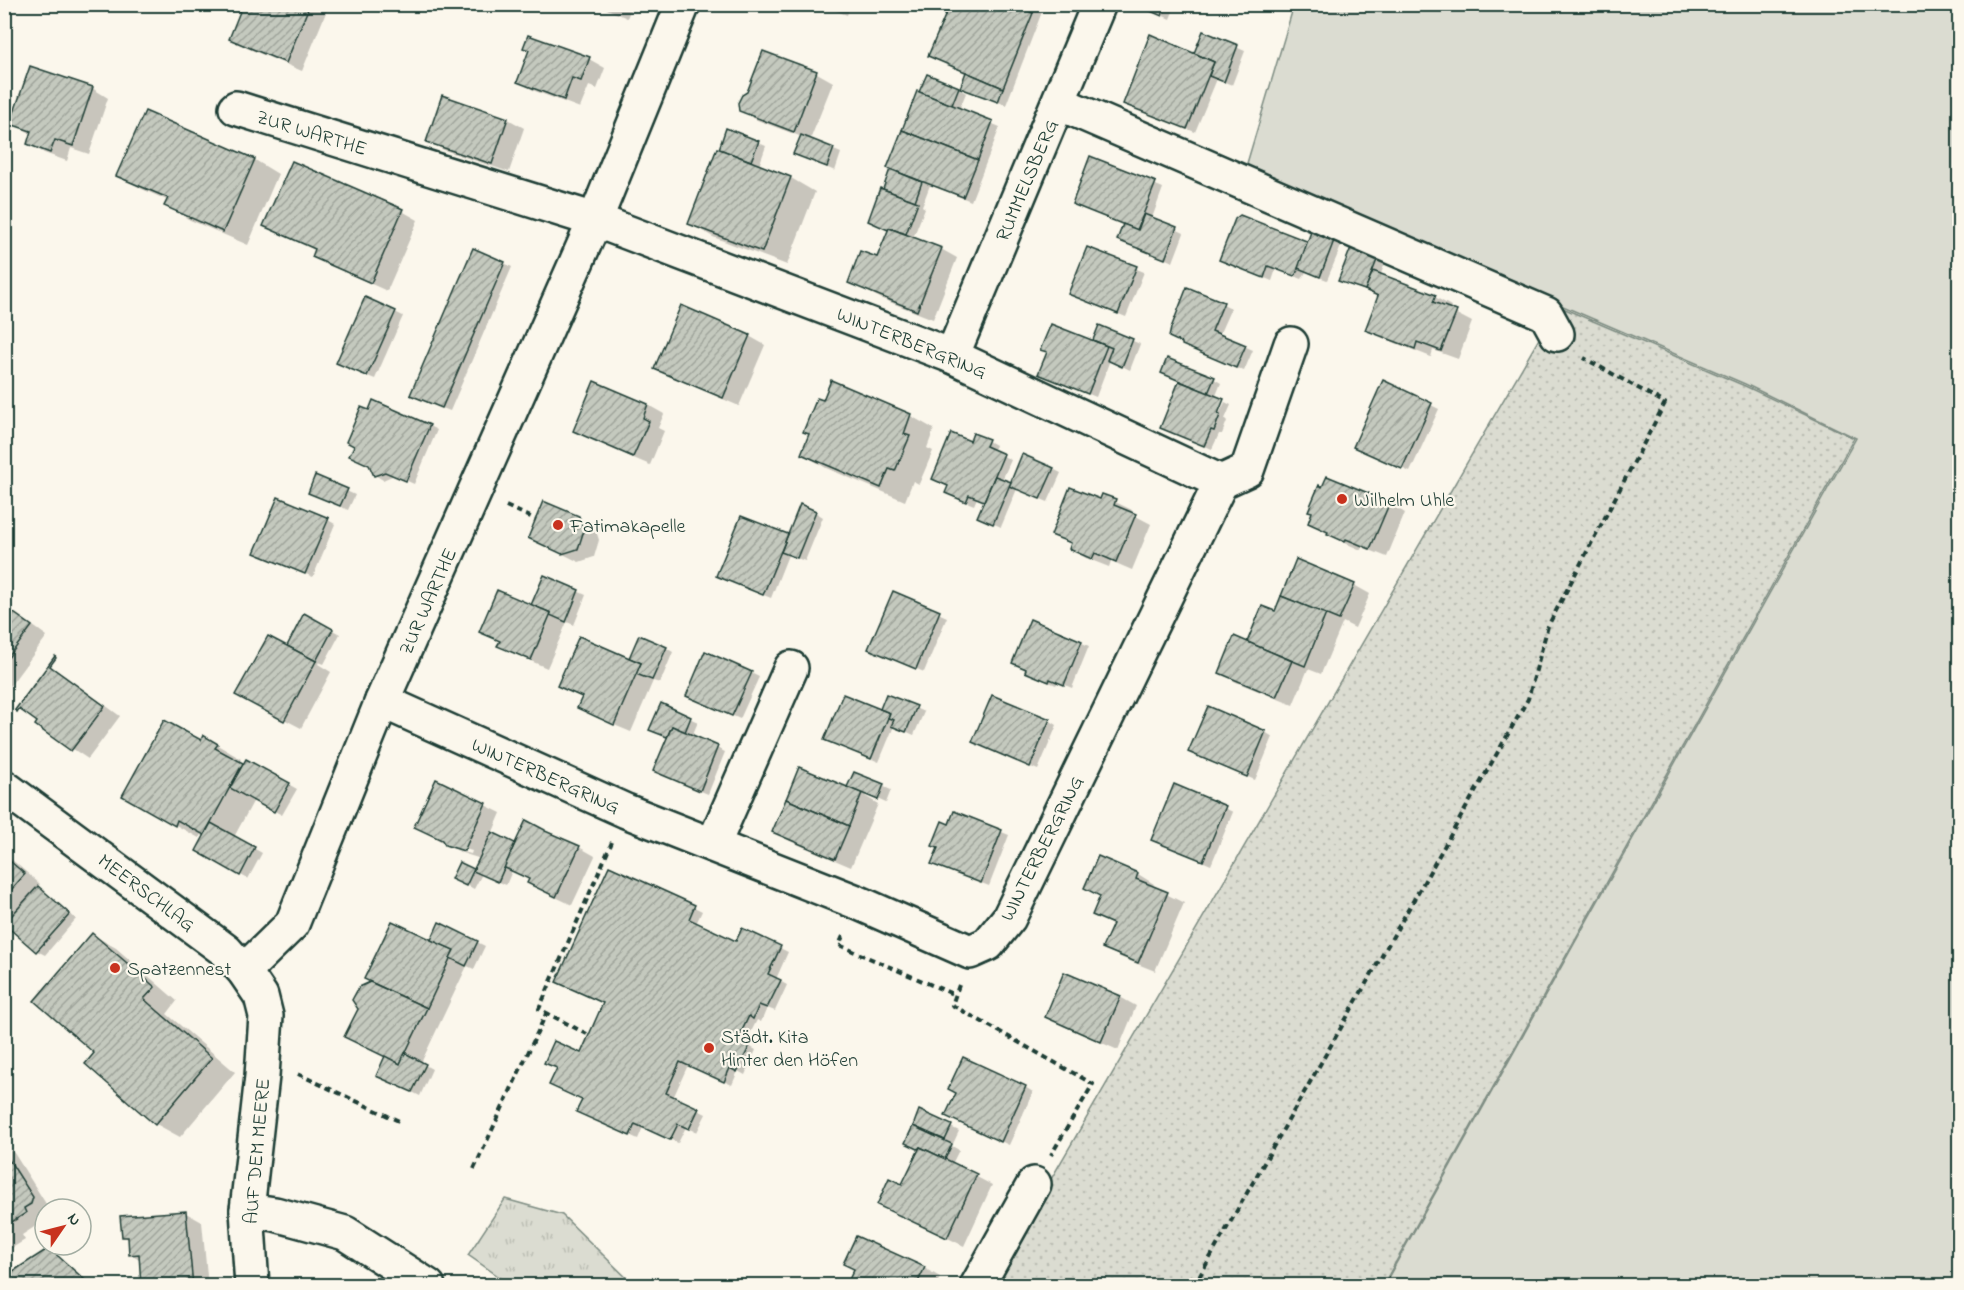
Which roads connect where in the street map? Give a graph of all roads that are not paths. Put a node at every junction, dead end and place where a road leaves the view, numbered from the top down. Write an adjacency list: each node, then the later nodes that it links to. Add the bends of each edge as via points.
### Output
1 (682, 4): 5 (street, ZUR WARTHE)
2 (1099, 4): 3 (street, RUMMELSBERG)
3 (1059, 103): 6 (street, via 1546,314); 8 (street, RUMMELSBERG)
4 (236, 108): 5 (street, ZUR WARTHE)
5 (595, 220): 8 (street, WINTERBERGRING); 11 (street, ZUR WARTHE)
6 (1557, 334)
7 (1291, 344): 9 (street, via 1247,470)
8 (952, 356): 9 (street, WINTERBERGRING)
9 (1221, 482): 13 (street, WINTERBERGRING, via 1009,918 988,944 970,952)
10 (791, 668): 13 (street)
11 (382, 701): 13 (street, WINTERBERGRING, via 626,811); 14 (street, ZUR WARTHE, via 292,924)
12 (4, 786): 14 (street, MEERSCHLAG, via 226,951)
13 (712, 845)
14 (244, 971): 15 (street, MEERSCHLAG, via 261,996)
15 (266, 1016): 17 (street, AUF DEM MEERE)
16 (1034, 1184): 20 (street)
17 (247, 1209): 18 (street, AUF DEM MEERE); 19 (street, via 345,1233)
18 (252, 1286)
19 (428, 1286)
20 (977, 1286)

